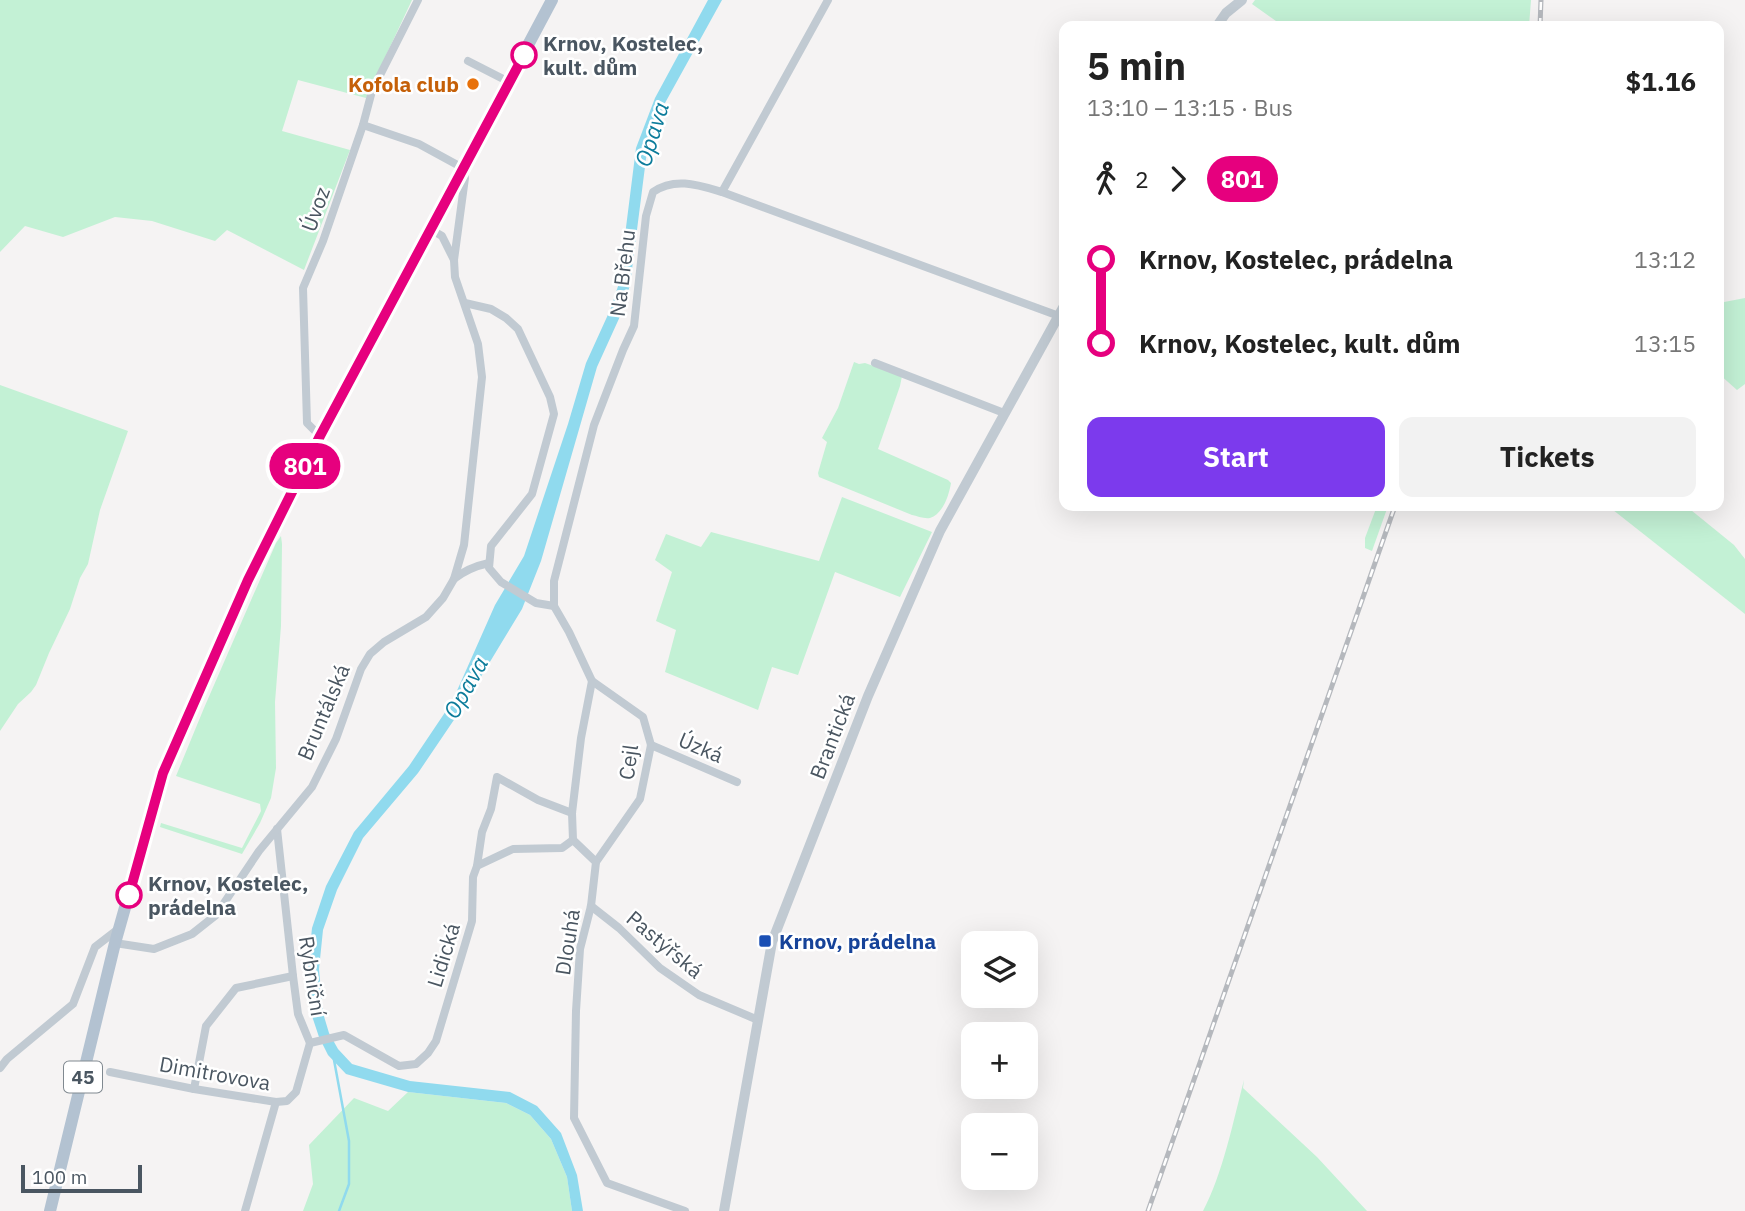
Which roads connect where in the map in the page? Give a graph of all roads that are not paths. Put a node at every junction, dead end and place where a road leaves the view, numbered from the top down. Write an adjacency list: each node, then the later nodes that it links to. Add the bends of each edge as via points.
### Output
1 (418, 0): 8 (street, Úvoz, via 372,91)
2 (552, 0): 7 (main road, Bruntálská / 45)
3 (828, 0): 10 (street)
4 (1240, 1): 5 (street)
5 (1220, 21)
6 (468, 61): 7 (street)
7 (509, 82): 9 (main road, Bruntálská / 45)
8 (363, 125): 9 (street, via 419,144); 18 (street, Úvoz, via 303,288 307,423)
9 (463, 168): 11 (main road, Bruntálská / 45); 12 (street, Bruntálská, via 466,178)
10 (722, 192): 14 (street); 21 (street, Na Břehu, via 689,183 653,192 646,216 634,326 594,425 554,581)
11 (430, 229): 12 (street, Bruntálská, via 442,236); 18 (main road, Bruntálská / 45)
12 (454, 260): 13 (street, Bruntálská)
13 (465, 303): 19 (street, via 491,310 518,328 554,414 532,494 491,546); 20 (street, Bruntálská, via 482,377 464,545)
14 (1059, 310)
15 (1059, 315): 17 (street, Brantická)
16 (875, 363): 17 (street)
17 (1004, 413): 34 (street, Brantická, via 940,531 867,696 772,942)
18 (320, 436): 31 (main road, Bruntálská / 45, via 248,580 163,773)
19 (489, 563): 20 (street); 21 (street, via 501,582 536,603)
20 (454, 579): 26 (street, Bruntálská, via 426,617 370,654 312,787)
21 (554, 607): 22 (street)
22 (592, 681): 23 (street, Cejl, via 643,718); 25 (street)
23 (651, 745): 24 (street, Úzká); 28 (street, Cejl, via 640,799)
24 (737, 782)
25 (572, 813): 27 (street); 29 (street, via 497,777)
26 (277, 829): 32 (street, Bruntálská, via 216,915 192,934 154,949); 33 (street, Rybniční)
27 (573, 840): 28 (street); 29 (street, via 562,848 513,849)
28 (596, 862): 30 (street, Dlouhá)
29 (477, 866): 35 (street, Lidická, via 472,921 436,1041 428,1053 416,1064 399,1066 344,1035)
30 (591, 906): 34 (street, Pastýřská, via 660,968 699,995); 42 (street, Dlouhá, via 580,949 575,1118 607,1183)
31 (120, 928): 32 (main road, Bruntálská / 45); 36 (street, via 94,947 73,1004)
32 (116, 943): 40 (main road, Bruntálská / 45)
33 (293, 976): 35 (street, Rybniční, via 299,1013); 38 (street, via 236,988 206,1026)
34 (758, 1020): 43 (street, Brantická)
35 (313, 1042): 39 (street, Dimitrovova, via 296,1092 287,1101)
36 (0, 1068)
37 (110, 1072): 38 (street, Dimitrovova)
38 (194, 1089): 39 (street, Dimitrovova)
39 (276, 1102): 41 (street)
40 (50, 1211)
41 (245, 1211)
42 (685, 1211)
43 (724, 1211)

